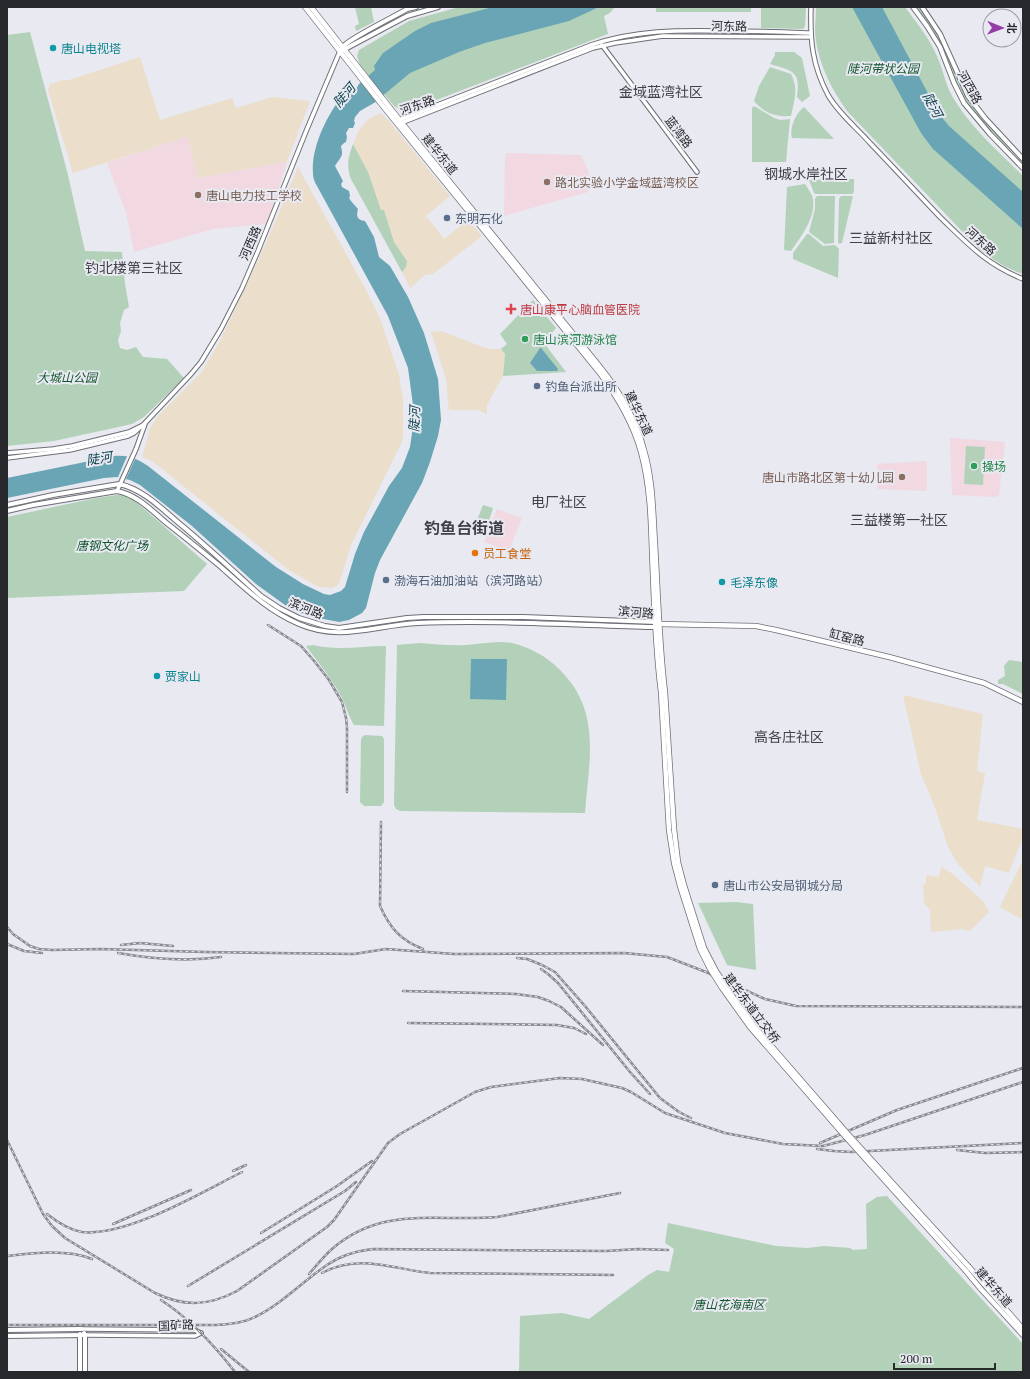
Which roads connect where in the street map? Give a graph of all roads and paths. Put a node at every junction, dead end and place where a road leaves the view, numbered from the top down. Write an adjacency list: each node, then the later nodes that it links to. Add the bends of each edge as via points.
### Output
1 (305, 7): 11 (main road)
2 (310, 7): 11 (main road)
3 (416, 7): 8 (main road)
4 (438, 7): 11 (main road, via 407,16)
5 (811, 7): 9 (street, 河东路)
6 (913, 7): 14 (main road, 河西路, via 940,47 964,103)
7 (922, 7): 13 (main road, 河西路, via 940,34 968,96)
8 (407, 8): 11 (main road, via 351,40)
9 (810, 35): 10 (street, 河东路, via 663,36); 12 (street, 河东路, via 688,30 650,32 617,38 591,45); 18 (street, 河东路, via 816,67 828,96 838,110 974,251 1007,273)
10 (602, 46): 12 (street, 河东路); 17 (street, 蓝湾路)
11 (342, 49): 12 (main road, 建华东道); 19 (street, 河西路, via 307,128 258,252 221,328 201,362)
12 (400, 122): 26 (main road, 建华东道, via 612,383 627,407 644,450 650,480 654,512)
13 (1010, 146): 14 (main road); 15 (main road, 河西路)
14 (1007, 151): 16 (main road, 河西路)
15 (1023, 159)
16 (1023, 168)
17 (697, 172)
18 (1023, 279)
19 (145, 423): 20 (street, 河西路, via 129,432 72,446); 21 (street, 河西路, via 128,436 70,450); 22 (street)
20 (7, 453)
21 (7, 458)
22 (120, 482): 23 (street); 24 (main road); 26 (main road, 滨河路, via 161,508 261,596 299,618 325,626 339,628 424,617 523,617)
23 (117, 491): 25 (main road); 26 (main road, 滨河路, via 128,493 145,505 261,602 298,624 324,632 340,633 416,623)
24 (7, 505)
25 (7, 511)
26 (657, 624): 27 (main road, 建华东道); 28 (main road, 缸窑路, via 756,626 776,630 984,683)
27 (663, 692): 29 (main road, 建华东道立交桥, bridge, via 678,862 704,948 716,971 754,1026)
28 (1023, 702)
29 (968, 1269): 31 (main road, 建华东道); 34 (main road, 建华东道, via 980,1288)
30 (81, 1329): 32 (main road, 国矿路); 33 (main road); 33 (street, 国矿路, via 194,1330 201,1333 195,1336)
31 (1023, 1329)
32 (7, 1330)
33 (82, 1335): 35 (main road, 国矿路); 36 (main road); 37 (main road)
34 (1023, 1335)
35 (7, 1336)
36 (80, 1372)
37 (85, 1372)

